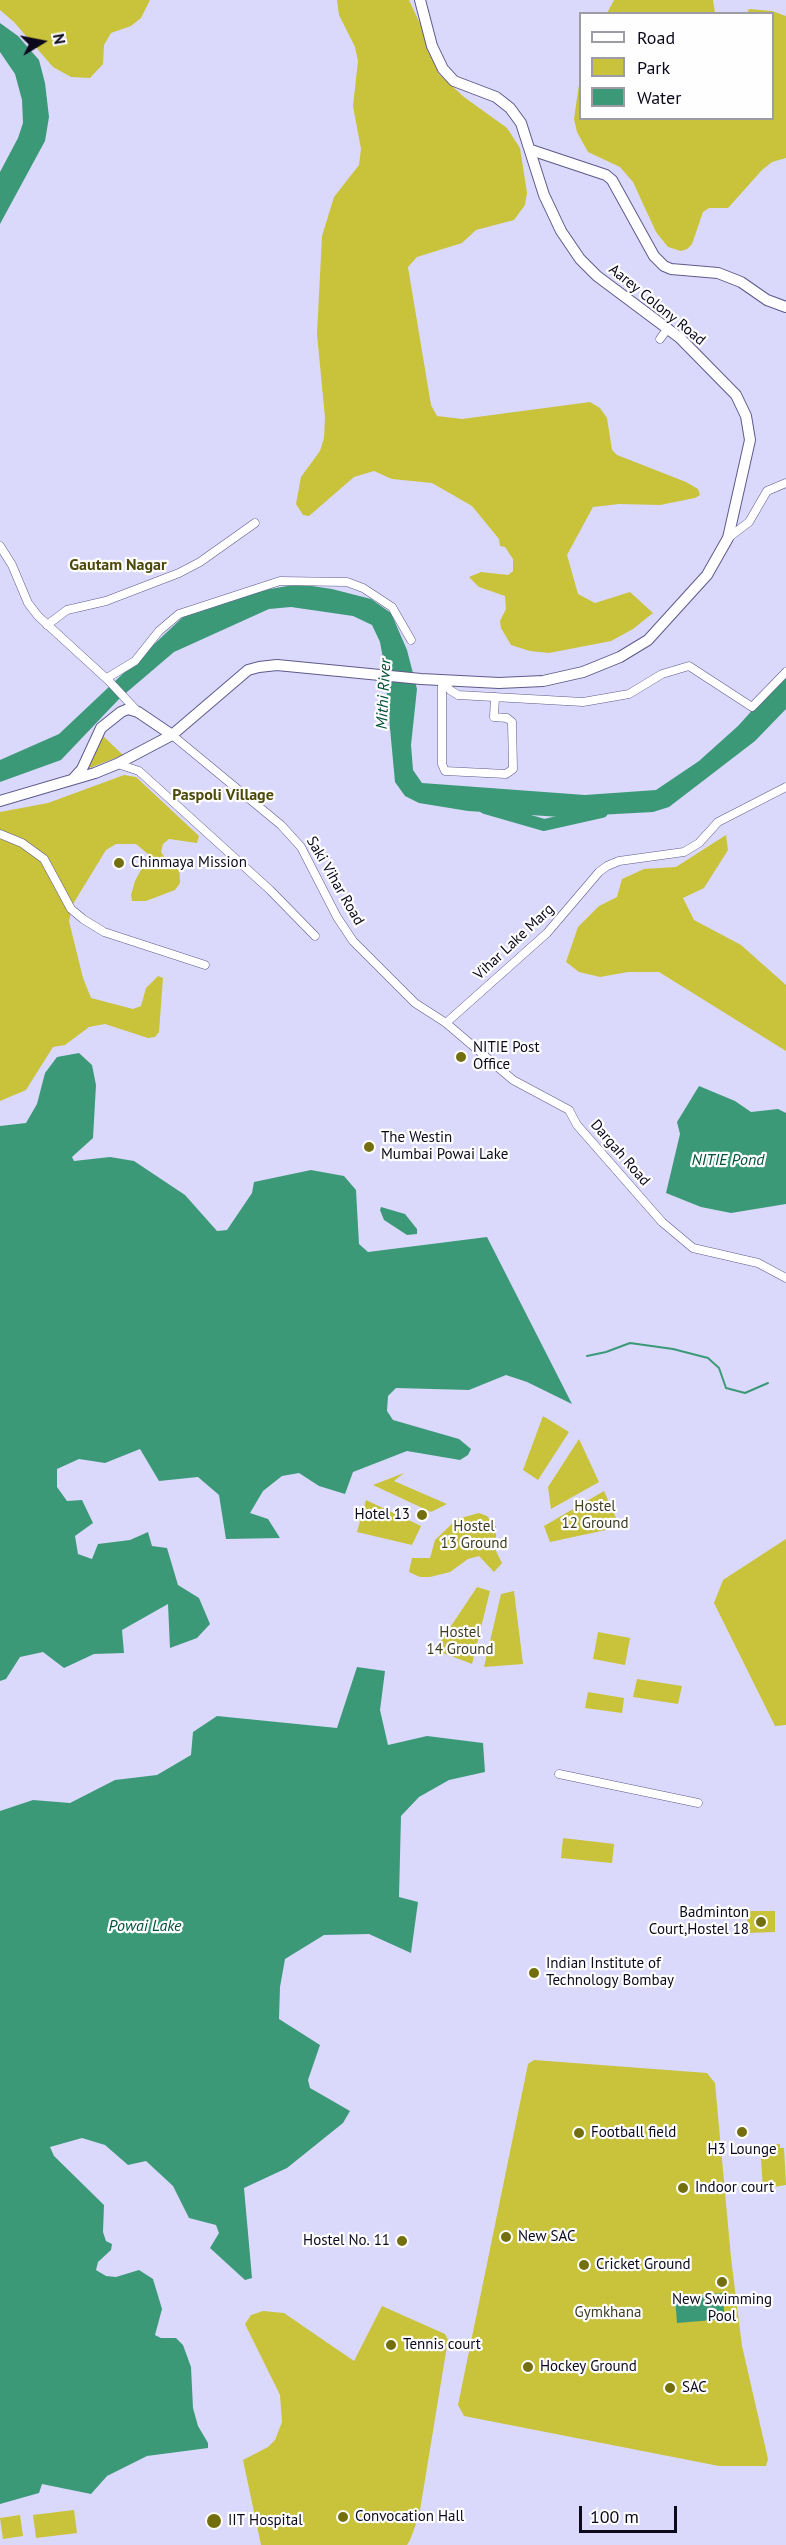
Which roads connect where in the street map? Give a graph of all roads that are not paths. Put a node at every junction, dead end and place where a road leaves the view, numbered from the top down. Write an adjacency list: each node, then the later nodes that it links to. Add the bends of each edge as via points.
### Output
1 (420, 0): 2 (main road, Aarey Colony Road, via 432,46 443,69 454,81 496,97 510,108 521,123)
2 (531, 150): 3 (main road, via 612,180 654,256 664,266 718,273); 4 (main road, Aarey Colony Road, via 544,195 580,259)
3 (786, 308)
4 (668, 328): 5 (street); 8 (main road, Aarey Colony Road, via 736,395 746,416 750,440)
5 (660, 339)
6 (786, 483): 8 (street, via 767,491 749,522)
7 (255, 523): 10 (street, via 179,573 106,601 67,610)
8 (728, 538): 14 (main road, Aarey Colony Road, via 707,575 682,606 648,640 620,657 583,672 543,681)
9 (0, 546): 10 (street, via 28,603)
10 (47, 625): 13 (street)
11 (411, 640): 13 (street, via 392,607 363,588 347,582 280,581 179,614 135,661)
12 (786, 672): 15 (street, via 752,707 689,666 611,698 583,702)
13 (108, 679): 16 (street)
14 (442, 680): 15 (street, via 458,695); 15 (street, via 442,764 446,771 506,774 513,769 512,722 494,717); 17 (main road, Aarey Colony Road, via 277,665 248,670)
15 (495, 697)
16 (138, 712): 17 (main road, Saki Vihar Road); 19 (main road, via 121,712 100,728 82,770)
17 (172, 735): 18 (main road, Aarey Colony Road); 25 (street, Saki Vihar Road, via 281,825 301,847 353,941 415,1004)
18 (117, 764): 19 (main road, Aarey Colony Road); 23 (street, via 139,771)
19 (69, 782): 21 (main road, Aarey Colony Road)
20 (786, 787): 25 (street, Vihar Lake Marg, via 718,822 699,843 684,852 607,866 547,933)
21 (0, 801)
22 (0, 834): 24 (street, via 44,859 71,909 83,919 104,932)
23 (315, 936)
24 (205, 965)
25 (446, 1023): 26 (street, Dargah Road, via 513,1080 569,1110 577,1125 662,1222 693,1248 758,1263)
26 (786, 1278)
27 (560, 1774): 28 (street)
28 (698, 1803)

